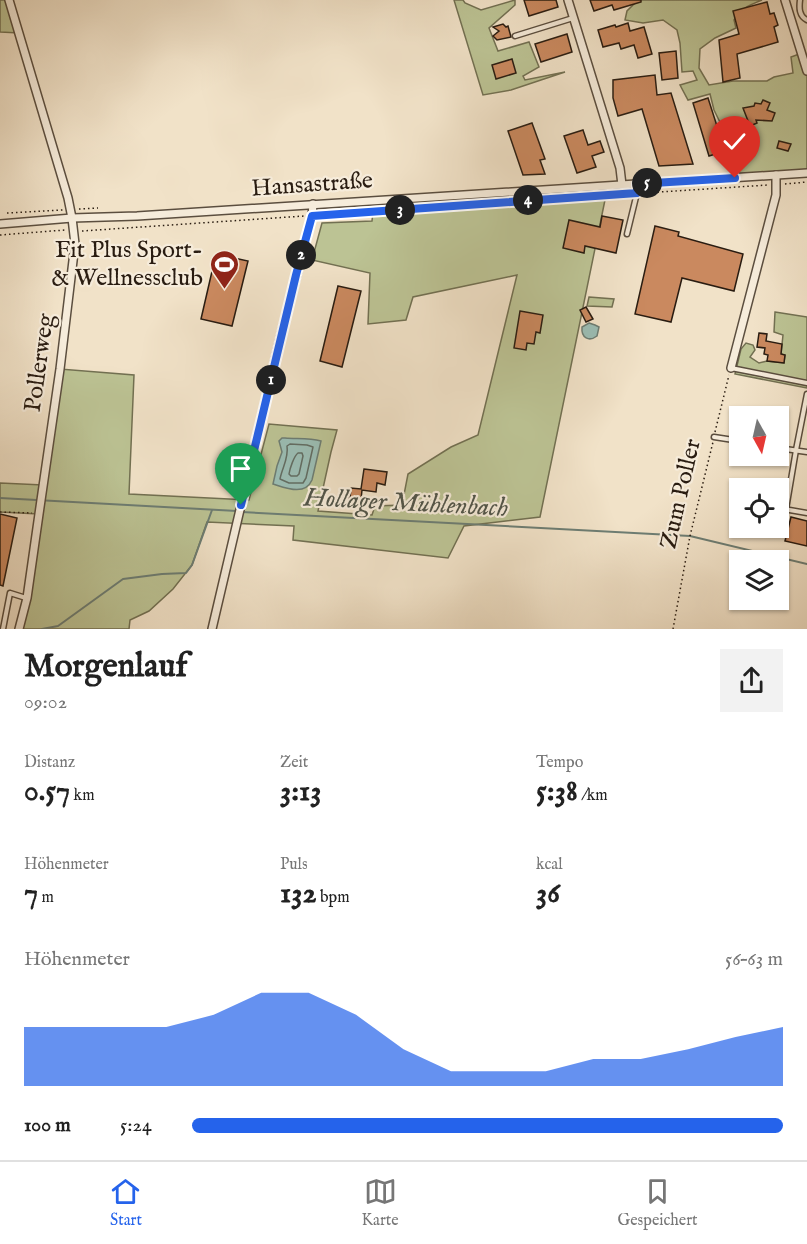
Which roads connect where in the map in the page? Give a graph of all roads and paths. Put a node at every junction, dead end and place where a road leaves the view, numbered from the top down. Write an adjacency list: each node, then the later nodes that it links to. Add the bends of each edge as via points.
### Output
1 (9, 0): 18 (street, Pollerweg)
2 (568, 0): 5 (street)
3 (784, 0): 8 (street)
4 (800, 0): 6 (lane, via 799,11)
5 (574, 18): 7 (lane); 14 (street)
6 (807, 20)
7 (515, 36)
8 (807, 71)
9 (807, 173): 10 (street, Hansastraße)
10 (776, 175): 12 (street, Hansastraße); 13 (street)
11 (807, 182): 13 (path)
12 (637, 184): 14 (street, Hansastraße); 15 (lane)
13 (777, 184): 15 (path); 23 (street)
14 (622, 185): 16 (street, Hansastraße)
15 (637, 193): 17 (path); 22 (lane)
16 (313, 204): 17 (street); 18 (street, Hansastraße)
17 (312, 216): 20 (path); 39 (street)
18 (72, 218): 19 (street, Hansastraße); 20 (street, Pollerweg)
19 (0, 224)
20 (74, 230): 21 (path); 35 (street, Pollerweg, via 60,369)
21 (0, 234)
22 (627, 234)
23 (731, 368): 24 (lane); 26 (path, Zum Poller)
24 (807, 383)
25 (807, 394): 29 (lane)
26 (714, 437): 27 (lane); 40 (path, Zum Poller)
27 (729, 439)
28 (789, 449): 29 (lane)
29 (796, 450): 30 (lane); 31 (lane)
30 (807, 452)
31 (789, 491)
32 (789, 510): 34 (lane)
33 (0, 512): 35 (path)
34 (807, 513)
35 (39, 514): 36 (street, Pollerweg)
36 (27, 598): 37 (lane, via 10,593); 38 (street, Pollerweg)
37 (3, 629)
38 (19, 629)
39 (212, 629)
40 (673, 629)

